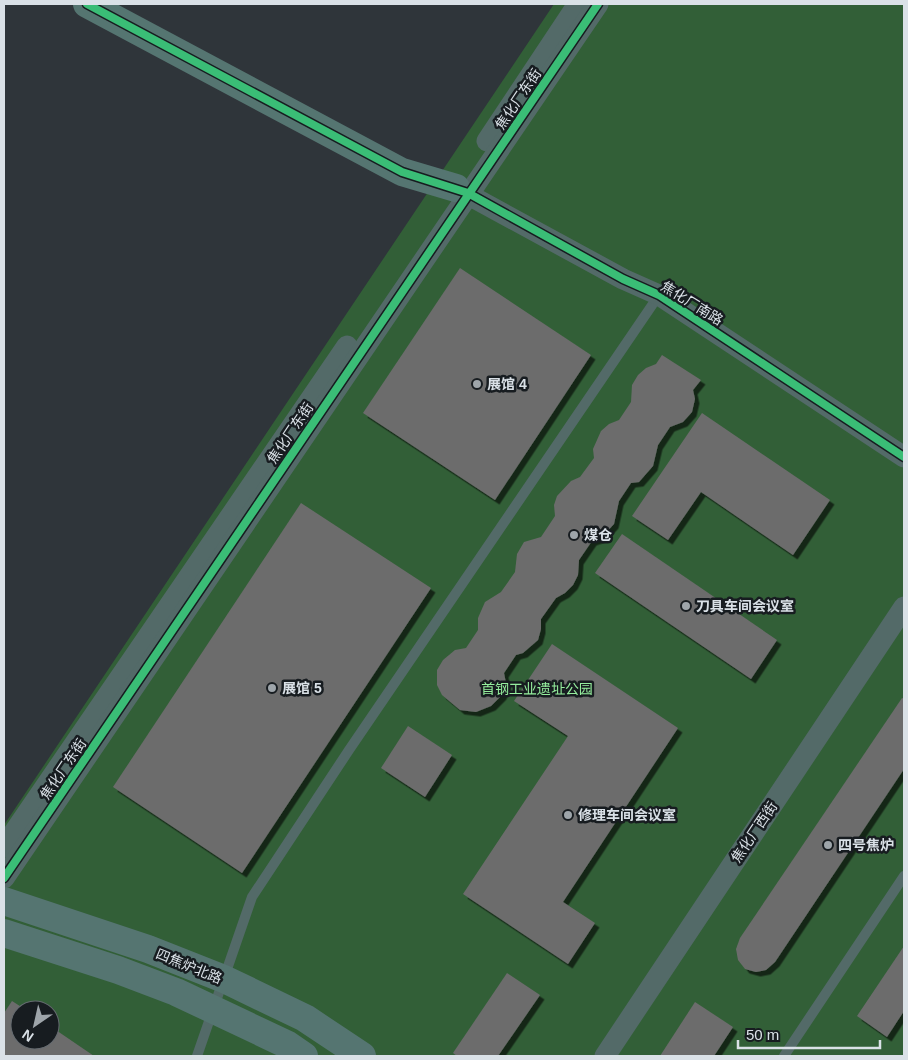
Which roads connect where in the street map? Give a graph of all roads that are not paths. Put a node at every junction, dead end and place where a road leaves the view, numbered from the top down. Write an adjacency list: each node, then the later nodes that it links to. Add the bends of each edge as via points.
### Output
1 (87, 4): 4 (main road, via 402,172)
2 (578, 4): 4 (street, 焦化厂东街)
3 (598, 4): 4 (street, 焦化厂东街)
4 (462, 191): 5 (street, 焦化厂南路, via 622,280); 8 (street, 焦化厂东街); 10 (street, 焦化厂东街)
5 (659, 295): 6 (street, 焦化厂南路); 13 (lane, via 252,897)
6 (904, 457)
7 (904, 607): 18 (street, 焦化厂西街)
8 (4, 846)
9 (904, 876): 19 (lane)
10 (4, 878)
11 (4, 901): 13 (main road, 四焦炉北路, via 148,949)
12 (4, 933): 14 (main road, 四焦炉北路, via 118,970)
13 (224, 979): 14 (lane); 17 (main road, 四焦炉北路, via 305,1018)
14 (213, 1008): 15 (lane); 16 (main road, 四焦炉北路)
15 (197, 1056)
16 (304, 1056)
17 (362, 1056)
18 (605, 1056)
19 (784, 1056)

